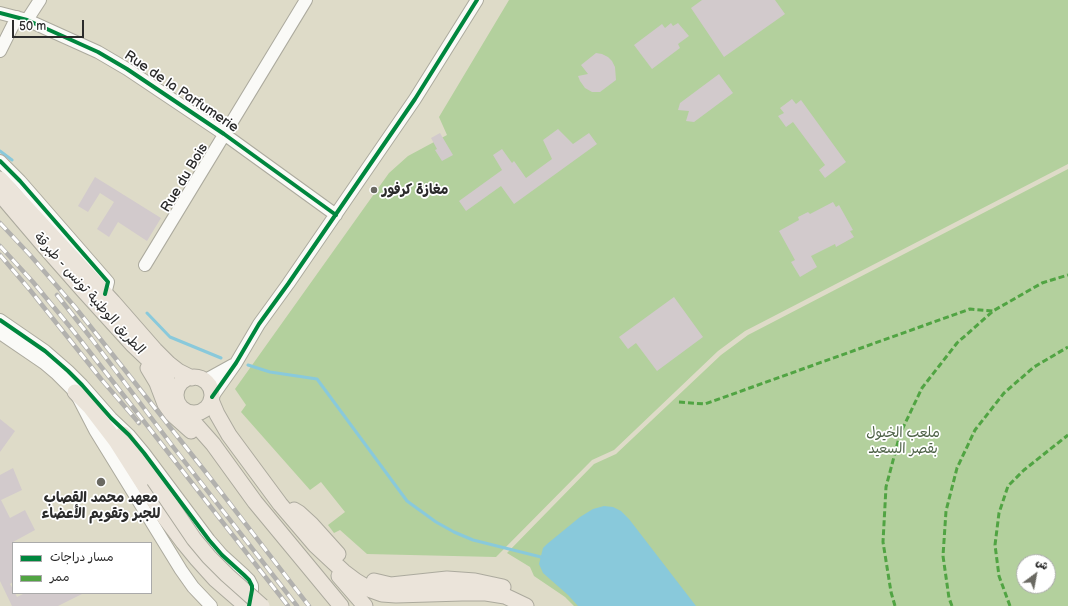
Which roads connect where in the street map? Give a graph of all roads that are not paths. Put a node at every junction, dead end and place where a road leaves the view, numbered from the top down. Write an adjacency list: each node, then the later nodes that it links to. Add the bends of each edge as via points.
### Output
1 (40, 0): 5 (street)
2 (306, 0): 7 (street, Rue du Bois)
3 (478, 0): 11 (street)
4 (0, 13): 5 (street, Rue de la Parfumerie)
5 (22, 18): 6 (street); 7 (street, Rue de la Parfumerie, via 98,52)
6 (0, 52)
7 (224, 134): 11 (street, Rue de la Parfumerie); 12 (street, Rue du Bois)
8 (0, 162): 13 (street, via 20,181 108,282)
9 (0, 179): 13 (main road, الطريق الوطنية تونس - طبرقة)
10 (0, 194): 16 (main road, الطريق الوطنية تونس - طبرقة)
11 (336, 215): 17 (street)
12 (145, 265)
13 (105, 294): 18 (main road, الطريق الوطنية تونس - طبرقة, via 169,364)
14 (0, 320): 23 (street, via 57,361)
15 (0, 333): 19 (street, via 48,367)
16 (132, 344): 20 (main road, الطريق الوطنية تونس - طبرقة, via 154,365); 24 (main road, via 150,370 172,414)
17 (236, 363): 18 (street); 21 (street)
18 (198, 380): 20 (main road, via 187,379 182,382); 21 (main road, via 209,386)
19 (74, 392): 25 (main road, via 90,407); 28 (street, via 181,570)
20 (176, 395): 22 (main road)
21 (211, 398): 22 (main road, via 206,408 197,413); 26 (main road, via 228,435)
22 (182, 409): 24 (main road, via 213,444)
23 (111, 418): 25 (main road, via 140,458); 29 (street, via 144,453 209,540 249,580 252,590)
24 (229, 467): 31 (main road)
25 (149, 482): 29 (main road, via 164,518 197,559); 30 (main road, bridge, via 209,557)
26 (280, 504): 27 (main road); 34 (main road, via 299,513 348,563 360,574 372,580 391,585 447,579 475,581 512,590)
27 (315, 545): 32 (main road); 33 (main road, via 356,581 382,594 396,596 486,593 505,596)
28 (211, 606)
29 (247, 606)
30 (262, 606)
31 (341, 606)
32 (365, 606)
33 (526, 606)
34 (532, 606)

